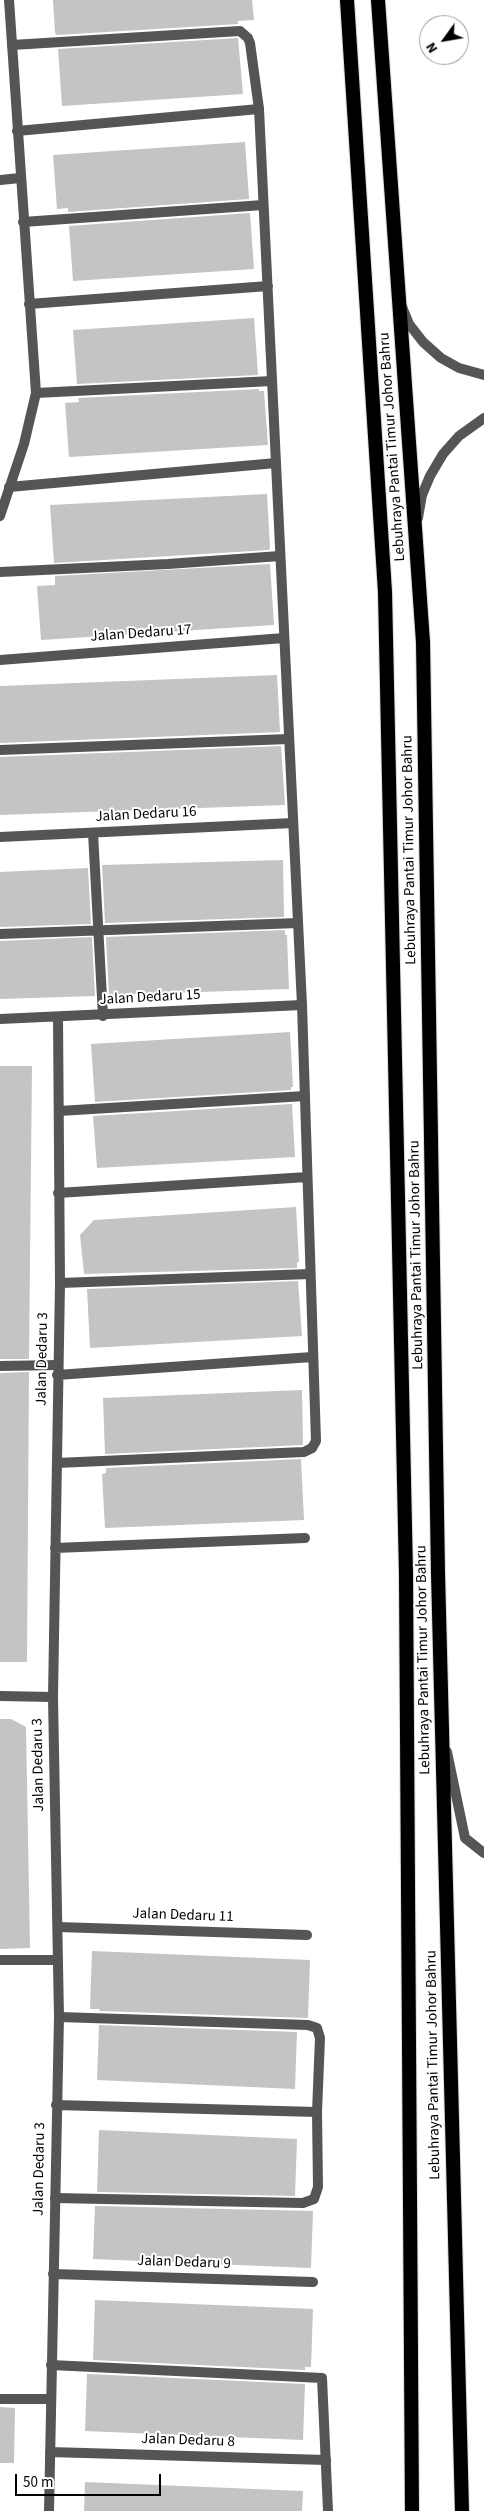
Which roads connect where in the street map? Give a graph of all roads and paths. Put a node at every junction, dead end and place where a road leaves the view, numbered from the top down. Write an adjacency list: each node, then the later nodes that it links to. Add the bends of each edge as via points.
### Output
1 (9, 0): 4 (street)
2 (347, 0): 71 (highway, Lebuhraya Pantai Timur Johor Bahru, via 385,592 406,1574)
3 (378, 0): 12 (highway, Lebuhraya Pantai Timur Johor Bahru)
4 (12, 45): 5 (street, via 240,31 250,43); 6 (street)
5 (259, 109): 6 (street); 9 (street)
6 (17, 130): 7 (street)
7 (20, 178): 8 (street); 10 (street)
8 (0, 180)
9 (264, 205): 10 (street); 11 (street)
10 (23, 222): 13 (street)
11 (268, 286): 13 (street); 15 (street)
12 (399, 299): 14 (street, via 409,324 423,342 459,368); 21 (highway, Lebuhraya Pantai Timur Johor Bahru)
13 (29, 304): 16 (street)
14 (484, 375)
15 (272, 381): 16 (street); 18 (street)
16 (36, 394): 19 (street)
17 (484, 418): 21 (street, via 459,436 443,454 422,495)
18 (276, 463): 19 (street); 22 (street)
19 (9, 487): 20 (street)
20 (0, 516)
21 (416, 531): 52 (highway, Lebuhraya Pantai Timur Johor Bahru, via 423,652)
22 (280, 556): 23 (street); 24 (street)
23 (0, 572)
24 (284, 638): 25 (street, Jalan Dedaru 17); 26 (street)
25 (0, 660)
26 (289, 739): 27 (street); 28 (street)
27 (0, 750)
28 (293, 823): 29 (street, Jalan Dedaru 16); 31 (street)
29 (94, 833): 30 (street, Jalan Dedaru 16); 32 (street)
30 (0, 837)
31 (298, 923): 32 (street); 34 (street)
32 (99, 931): 33 (street); 35 (street)
33 (0, 934)
34 (302, 1005): 35 (street, Jalan Dedaru 15); 38 (street)
35 (103, 1016): 36 (street, Jalan Dedaru 15)
36 (58, 1017): 37 (street, Jalan Dedaru 15); 39 (street, Jalan Dedaru 3)
37 (0, 1019)
38 (305, 1096): 39 (street); 40 (street)
39 (59, 1112): 41 (street, Jalan Dedaru 3)
40 (307, 1178): 41 (street); 42 (street)
41 (58, 1193): 43 (street, Jalan Dedaru 3)
42 (310, 1274): 43 (street); 44 (street)
43 (60, 1283): 46 (street, Jalan Dedaru 3)
44 (312, 1357): 46 (street); 47 (street, via 316,1441 304,1452)
45 (0, 1366): 46 (street)
46 (58, 1370): 47 (street, Jalan Dedaru 3)
47 (57, 1463): 49 (street, Jalan Dedaru 3)
48 (305, 1538): 49 (street)
49 (55, 1548): 51 (street, Jalan Dedaru 3)
50 (0, 1696): 51 (street)
51 (53, 1696): 54 (street, Jalan Dedaru 3)
52 (442, 1726): 53 (street, via 465,1838); 72 (highway, Lebuhraya Pantai Timur Johor Bahru)
53 (484, 1853)
54 (58, 1927): 55 (street, Jalan Dedaru 11); 57 (street, Jalan Dedaru 3)
55 (307, 1935)
56 (0, 1960): 57 (street)
57 (58, 1960): 58 (street, Jalan Dedaru 3)
58 (59, 2017): 59 (street, Jalan Dedaru 3); 60 (street, via 308,2024 318,2028 320,2038)
59 (56, 2105): 60 (street); 61 (street, Jalan Dedaru 3)
60 (317, 2112): 61 (street, via 318,2187 314,2199 303,2204)
61 (55, 2198): 62 (street, Jalan Dedaru 3)
62 (53, 2274): 63 (street, Jalan Dedaru 9); 64 (street, Jalan Dedaru 3)
63 (313, 2282)
64 (51, 2364): 66 (street, Jalan Dedaru 3); 68 (street, via 322,2378)
65 (0, 2398): 66 (street)
66 (51, 2399): 67 (street, Jalan Dedaru 3)
67 (50, 2452): 68 (street, Jalan Dedaru 8); 69 (street, Jalan Dedaru 3)
68 (326, 2460): 70 (street)
69 (49, 2511)
70 (328, 2511)
71 (412, 2511)
72 (462, 2511)

